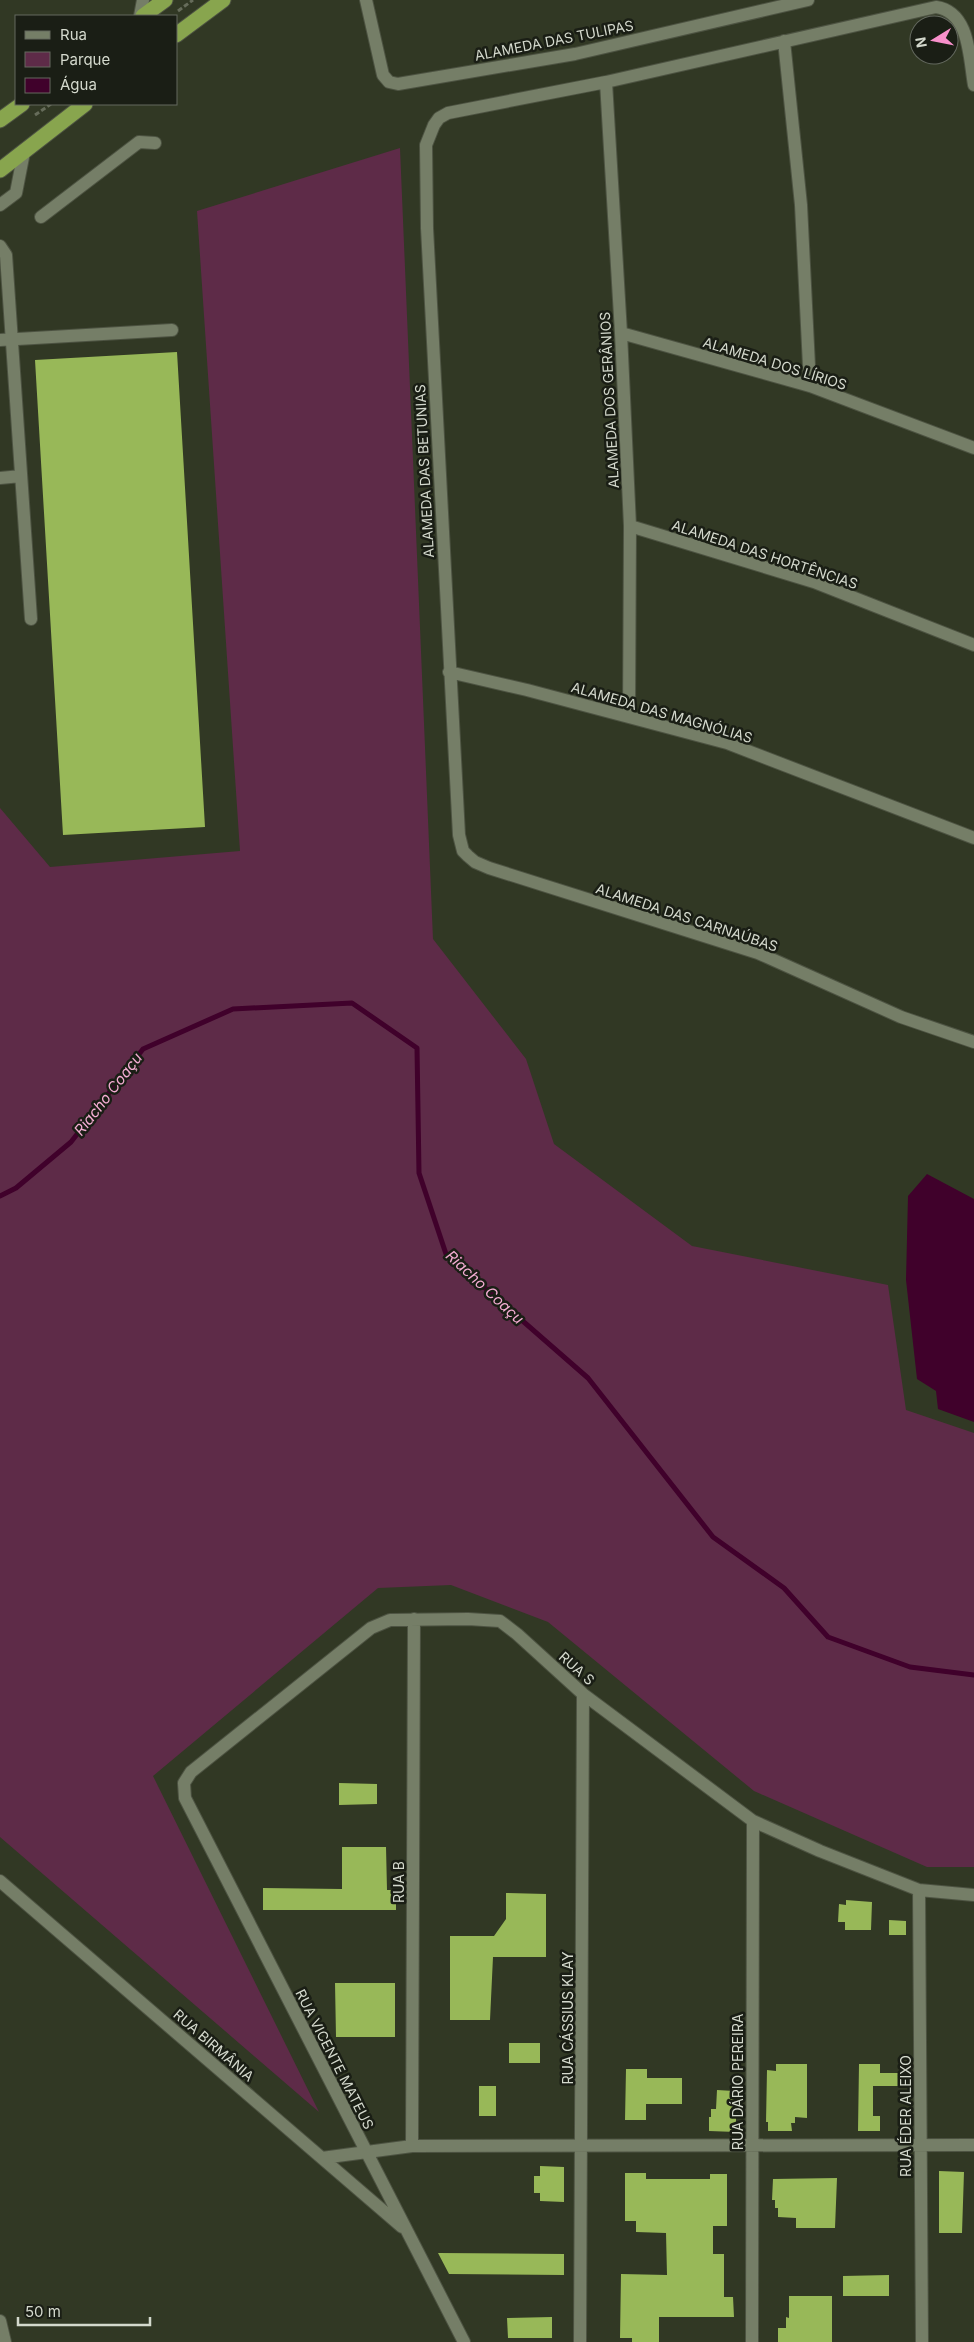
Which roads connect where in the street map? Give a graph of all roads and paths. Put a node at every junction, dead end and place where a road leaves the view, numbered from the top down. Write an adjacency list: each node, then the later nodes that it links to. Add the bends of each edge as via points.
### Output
1 (143, 0): 6 (street)
2 (165, 0): 7 (highway)
3 (223, 0): 8 (highway)
4 (366, 0): 5 (street, ALAMEDA DAS TULIPAS, via 383,74 388,82 398,84 575,54)
5 (808, 0)
6 (142, 15)
7 (143, 15)
8 (178, 34)
9 (784, 41): 10 (street); 11 (street, via 936,7 945,8 964,30); 26 (street, via 801,205)
10 (606, 82): 24 (street, ALAMEDA DOS GERÂNIOS); 33 (street, ALAMEDA DAS BETUNIAS, via 448,113 439,118 429,134 426,154 428,238)
11 (974, 85)
12 (21, 105): 14 (highway)
13 (84, 105): 16 (highway)
14 (0, 120)
15 (156, 143): 19 (street, via 139,142)
16 (24, 152): 17 (highway); 18 (street, via 16,193)
17 (0, 170)
18 (0, 205)
19 (41, 217)
20 (0, 246): 22 (street, via 6,255)
21 (0, 262): 22 (street)
22 (8, 280): 25 (street)
23 (172, 330): 25 (street)
24 (621, 333): 26 (street, ALAMEDA DOS LÍRIOS); 30 (street, ALAMEDA DOS GERÂNIOS)
25 (6, 340): 28 (street)
26 (810, 386): 27 (street, ALAMEDA DOS LÍRIOS)
27 (974, 448)
28 (21, 476): 29 (street); 31 (street)
29 (0, 478)
30 (630, 526): 32 (street, ALAMEDA DAS HORTÊNCIAS, via 814,582); 34 (street, ALAMEDA DOS GERÂNIOS)
31 (31, 619)
32 (974, 644)
33 (449, 672): 34 (street, ALAMEDA DAS MAGNÓLIAS); 35 (street, ALAMEDA DAS BETUNIAS)
34 (630, 717): 36 (street, ALAMEDA DAS MAGNÓLIAS, via 727,743)
35 (459, 835): 37 (street, ALAMEDA DAS CARNAÚBAS, via 463,851 475,862 758,953 901,1017)
36 (974, 838)
37 (974, 1042)
38 (414, 1619): 39 (street, RUA S, via 500,1621); 40 (street, RUA S, via 390,1620 371,1628 191,1772); 45 (street, RUA B)
39 (583, 1694): 41 (street, RUA S); 46 (street, RUA CÁSSIUS KLAY)
40 (183, 1789): 50 (street, RUA VICENTE MATEUS)
41 (753, 1821): 43 (street, RUA S); 49 (street, RUA DÁRIO PEREIRA)
42 (0, 1881): 51 (street, RUA BIRMÂNIA)
43 (919, 1890): 44 (street, RUA S); 47 (street, RUA ÉDER ALEIXO)
44 (974, 1895)
45 (412, 2146): 46 (street); 50 (street)
46 (581, 2146): 49 (street); 56 (street, RUA CÁSSIUS KLAY)
47 (920, 2146): 48 (street); 49 (street); 58 (street, RUA ÉDER ALEIXO)
48 (974, 2146)
49 (751, 2147): 57 (street, RUA DÁRIO PEREIRA)
50 (366, 2153): 51 (street); 52 (street, RUA VICENTE MATEUS)
51 (322, 2158): 52 (street, RUA BIRMÂNIA)
52 (407, 2232): 55 (street, RUA VICENTE MATEUS)
53 (0, 2321): 54 (street)
54 (5, 2342)
55 (464, 2342)
56 (580, 2342)
57 (752, 2342)
58 (922, 2342)

